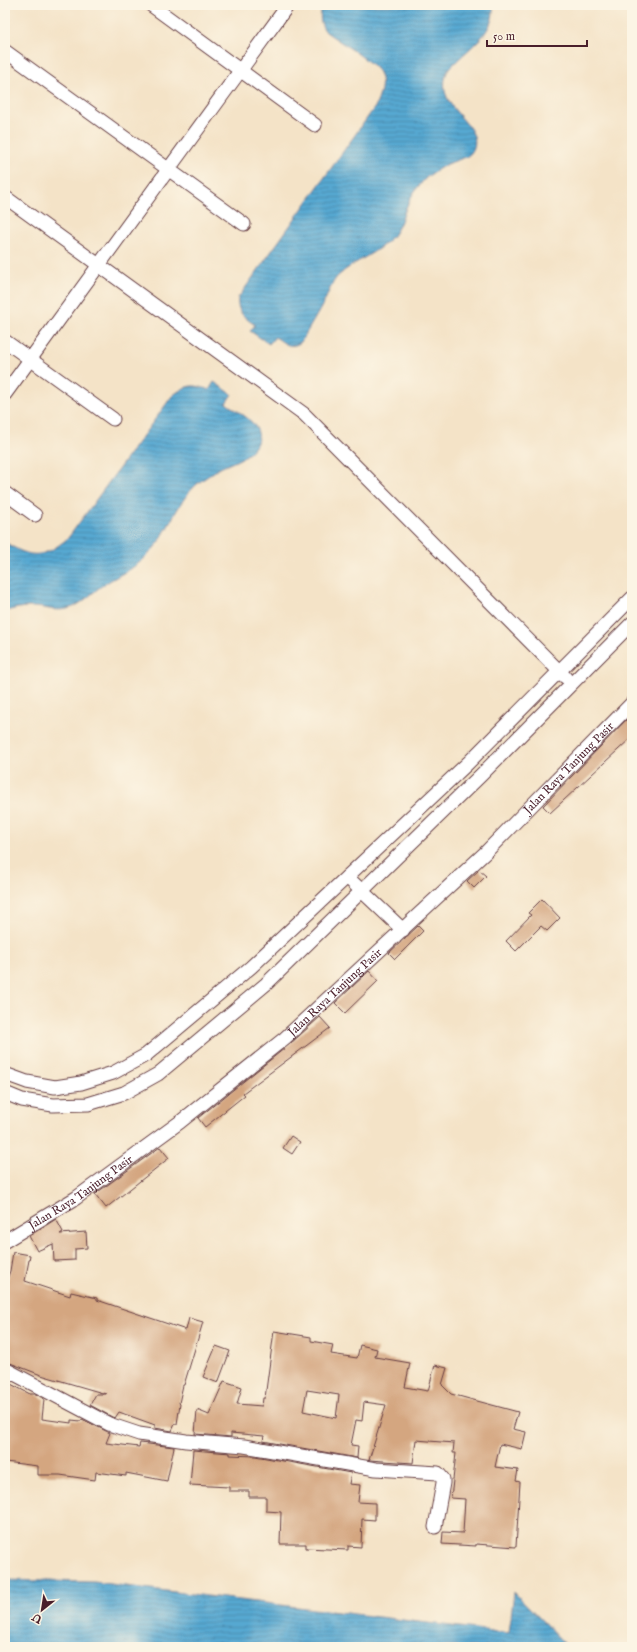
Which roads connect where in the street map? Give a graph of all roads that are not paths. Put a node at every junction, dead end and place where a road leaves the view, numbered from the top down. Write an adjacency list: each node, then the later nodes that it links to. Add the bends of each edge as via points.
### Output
1 (151, 5): 4 (street)
2 (288, 5): 4 (street)
3 (5, 51): 6 (street)
4 (241, 70): 5 (street); 6 (street)
5 (315, 125)
6 (169, 169): 8 (street); 9 (street)
7 (5, 197): 9 (street)
8 (244, 224)
9 (99, 265): 11 (street); 18 (street, via 304,414)
10 (5, 341): 11 (street)
11 (30, 359): 12 (street); 13 (street)
12 (5, 394)
13 (113, 419)
14 (5, 493): 15 (street)
15 (35, 515)
16 (632, 598): 18 (street)
17 (632, 623): 19 (street)
18 (559, 671): 19 (street); 21 (street, via 468,763)
19 (572, 684): 22 (street)
20 (632, 703): 23 (street, Jalan Raya Tanjung Pasir, via 484,853)
21 (346, 877): 22 (street); 24 (street, via 251,967 146,1055 113,1073 81,1083 55,1087 27,1082)
22 (362, 891): 23 (street); 25 (street, via 266,984 158,1074 124,1094 88,1104 54,1105 22,1100)
23 (403, 930): 26 (street, Jalan Raya Tanjung Pasir, via 285,1038 194,1112 76,1198)
24 (5, 1074)
25 (5, 1093)
26 (5, 1241)
27 (5, 1369): 28 (street, via 108,1424 139,1434 244,1446 376,1469 438,1472 443,1483)
28 (435, 1527)

